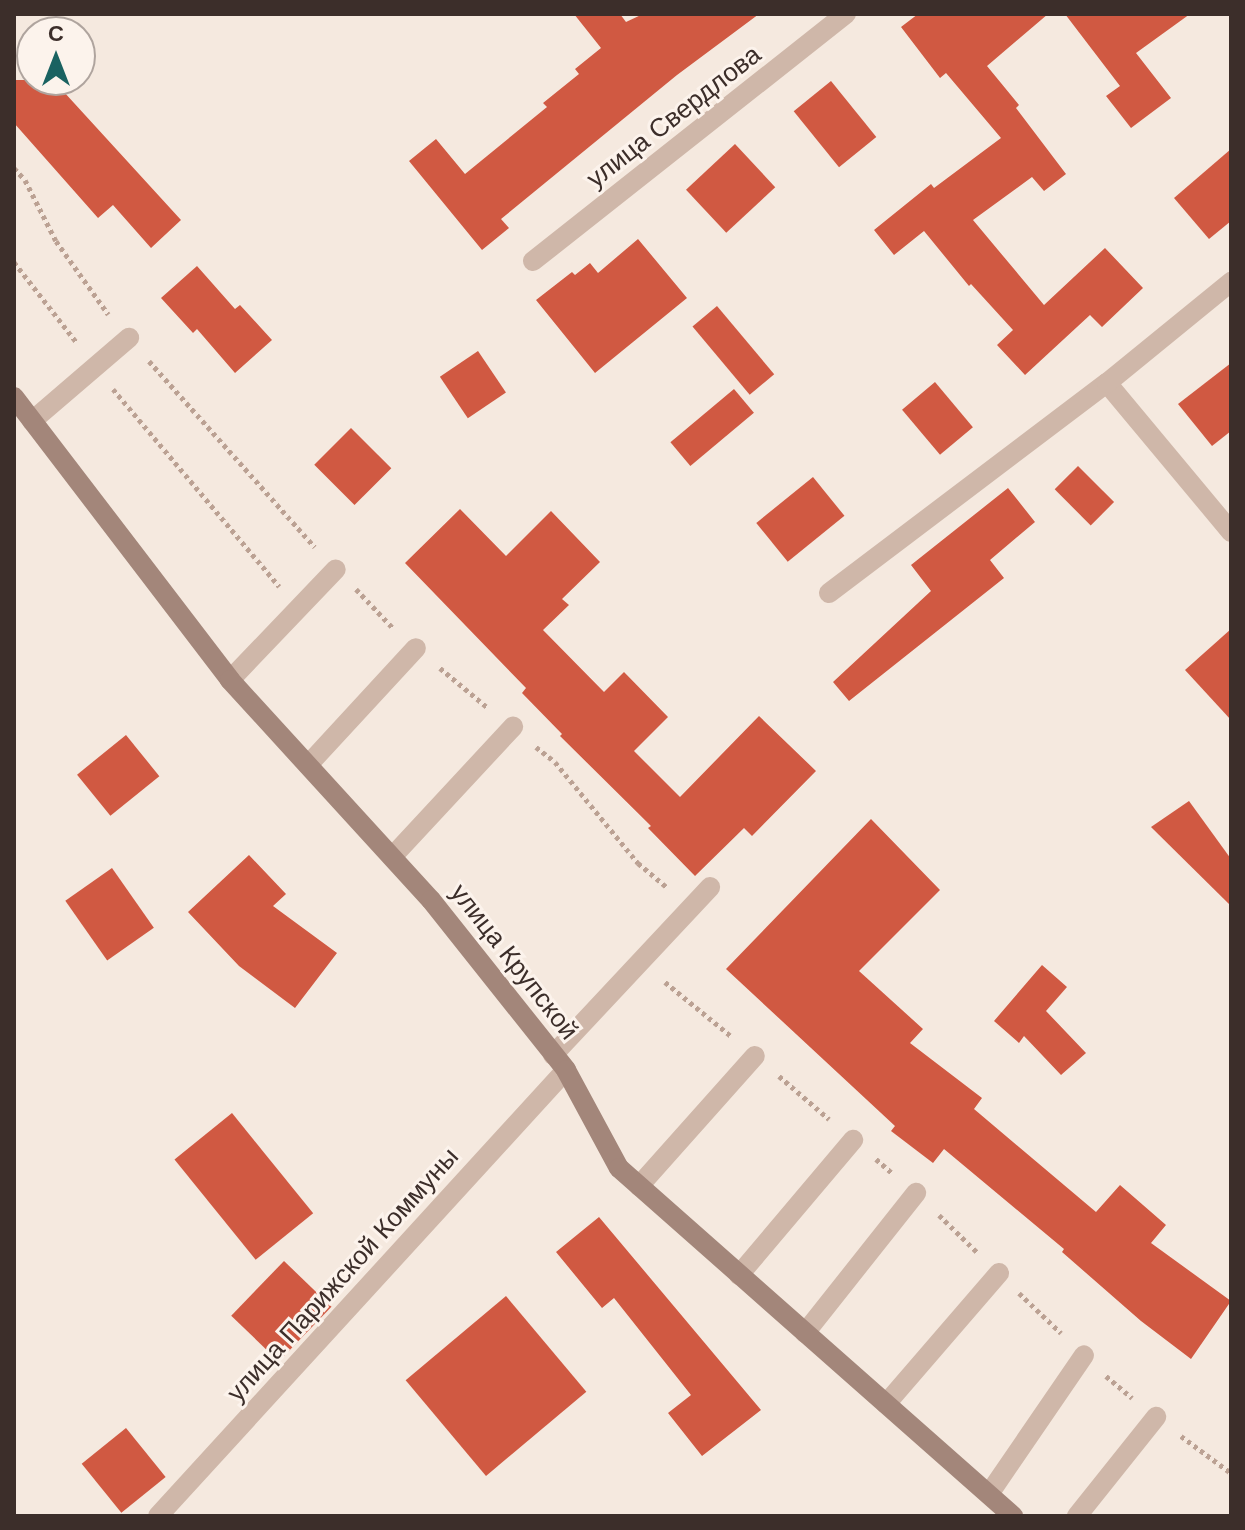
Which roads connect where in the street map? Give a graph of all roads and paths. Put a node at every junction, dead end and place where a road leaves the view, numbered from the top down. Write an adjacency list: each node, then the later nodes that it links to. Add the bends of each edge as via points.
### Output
1 (846, 14): 2 (street, улица Свердлова)
2 (533, 261)
3 (14, 262): 6 (path)
4 (1231, 282): 7 (street)
5 (129, 338): 6 (street)
6 (95, 367): 9 (street); 13 (path)
7 (1107, 383): 10 (street); 12 (street)
8 (14, 397): 9 (main road, улица Крупской)
9 (32, 421): 15 (main road, улица Крупской)
10 (1231, 532)
11 (336, 569): 13 (street)
12 (829, 593)
13 (298, 608): 15 (street)
14 (416, 648): 17 (street)
15 (230, 680): 17 (main road, улица Крупской)
16 (513, 727): 18 (street)
17 (308, 765): 18 (main road, улица Крупской)
18 (392, 857): 21 (main road, улица Крупской)
19 (710, 887): 21 (street, улица Парижской Коммуны)
20 (755, 1056): 23 (street)
21 (560, 1062): 23 (main road, улица Крупской, via 619,1168); 32 (street, улица Парижской Коммуны)
22 (853, 1140): 26 (street)
23 (639, 1186): 26 (main road, улица Крупской)
24 (916, 1193): 27 (street)
25 (999, 1273): 29 (street)
26 (739, 1275): 27 (main road, улица Крупской)
27 (805, 1333): 29 (main road, улица Крупской)
28 (1084, 1355): 31 (street)
29 (886, 1404): 31 (main road, улица Крупской)
30 (1156, 1417): 34 (street)
31 (989, 1494): 33 (main road, улица Крупской)
32 (158, 1516)
33 (1013, 1516)
34 (1077, 1516)

